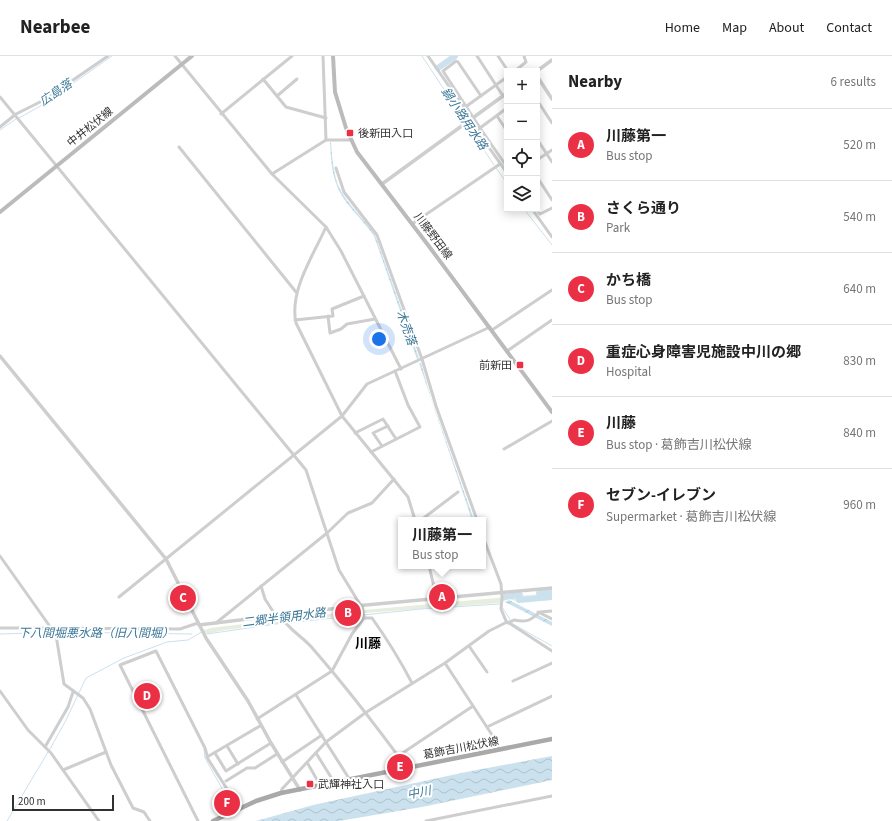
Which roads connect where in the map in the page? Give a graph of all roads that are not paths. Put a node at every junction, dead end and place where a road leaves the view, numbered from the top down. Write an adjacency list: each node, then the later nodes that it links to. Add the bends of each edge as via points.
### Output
1 (108, 56): 30 (street)
2 (174, 56): 12 (street)
3 (192, 56): 12 (main road, 中井松伏線)
4 (292, 56): 16 (street)
5 (323, 56): 32 (street)
6 (334, 56): 39 (main road, 川藤野田線, via 335,92)
7 (428, 56): 27 (street, via 460,104)
8 (477, 56): 20 (street)
9 (498, 56): 13 (street)
10 (524, 56): 14 (street, via 526,62)
11 (552, 60): 15 (street)
12 (182, 64): 29 (street); 48 (main road, 中井松伏線)
13 (506, 68)
14 (519, 68)
15 (540, 69)
16 (263, 79): 21 (street); 29 (street)
17 (297, 79): 21 (street)
18 (504, 79): 20 (street)
19 (540, 81): 25 (street)
20 (495, 86): 22 (street); 23 (street)
21 (277, 96): 32 (street, via 286,107)
22 (481, 96): 27 (street); 27 (street, via 456,61 443,71)
23 (503, 96): 33 (street)
24 (0, 97): 30 (street)
25 (552, 99)
26 (540, 104): 34 (street)
27 (466, 107): 33 (street)
28 (504, 110): 31 (street)
29 (221, 114): 51 (street)
30 (18, 116): 36 (street); 48 (street)
31 (497, 116): 35 (street); 37 (street)
32 (326, 118): 38 (street)
33 (473, 118): 37 (street); 53 (street)
34 (552, 124)
35 (504, 126)
36 (0, 127)
37 (480, 128): 46 (street); 47 (street, via 478,132)
38 (326, 140): 39 (street); 51 (street)
39 (351, 140): 53 (main road, 川藤野田線, via 361,158)
40 (538, 140): 43 (street)
41 (179, 147): 63 (street)
42 (552, 150): 43 (street)
43 (547, 153): 44 (street); 45 (street)
44 (540, 158)
45 (552, 162)
46 (504, 163)
47 (500, 164): 50 (street); 59 (street)
48 (57, 165): 56 (main road, 中井松伏線); 84 (street)
49 (336, 168): 72 (street, via 344,192 377,235)
50 (504, 169)
51 (272, 174): 60 (street)
52 (540, 182): 54 (street)
53 (382, 184): 59 (main road, 川藤野田線)
54 (552, 200)
55 (552, 208): 58 (street, via 540,214)
56 (0, 212)
57 (534, 212): 61 (street)
58 (538, 212)
59 (412, 224): 69 (main road, 川藤野田線)
60 (326, 227): 63 (street); 64 (street)
61 (552, 237)
62 (552, 290): 69 (street)
63 (296, 292): 67 (street)
64 (364, 296): 65 (street, via 332,309 333,316); 66 (street)
65 (328, 316): 66 (street, via 330,332 347,324); 67 (street)
66 (376, 319): 73 (street)
67 (296, 320): 76 (street)
68 (552, 320): 70 (street)
69 (491, 329): 70 (main road, 川藤野田線); 72 (street)
70 (507, 351): 75 (main road, 川藤野田線)
71 (0, 356): 93 (street)
72 (422, 359): 73 (street); 89 (street)
73 (401, 369): 74 (street)
74 (395, 371): 76 (street, via 367,384); 80 (street, via 408,405 420,426)
75 (552, 412)
76 (342, 416): 79 (street); 84 (street)
77 (552, 422): 82 (street)
78 (388, 426): 79 (street, via 383,419); 80 (street); 81 (street, via 374,433)
79 (355, 433): 83 (street)
80 (396, 439): 81 (street)
81 (382, 446): 83 (street)
82 (504, 449)
83 (371, 452): 85 (street)
84 (293, 455): 90 (street, via 308,474); 93 (street)
85 (394, 479): 87 (street, via 408,497); 90 (street, via 372,503 348,513)
86 (458, 492): 88 (street)
87 (414, 517)
88 (425, 517)
89 (476, 517)
90 (327, 533): 95 (street); 100 (street, via 339,570)
91 (486, 545): 97 (street)
92 (0, 556): 110 (street)
93 (166, 560): 98 (street); 108 (street)
94 (430, 569): 99 (street)
95 (261, 586): 103 (street, via 266,600); 107 (street)
96 (552, 588): 97 (street)
97 (502, 595): 99 (street); 106 (street, via 501,607)
98 (119, 597)
99 (437, 599): 100 (street)
100 (362, 608): 103 (street); 104 (street)
101 (552, 611): 102 (street)
102 (538, 612): 105 (street); 106 (street, via 534,618)
103 (280, 618): 107 (street); 115 (street, via 307,641)
104 (364, 618): 115 (street); 118 (street, via 372,618 389,641)
105 (552, 619)
106 (508, 622): 111 (street, via 489,631); 112 (street)
107 (216, 623): 108 (street)
108 (199, 626): 110 (street, via 180,629); 125 (street)
109 (0, 628): 110 (street)
110 (52, 629): 120 (street, via 60,647 62,682)
111 (469, 646): 113 (street); 116 (street)
112 (552, 651)
113 (445, 663): 118 (street); 123 (street)
114 (552, 663): 117 (street)
115 (332, 670): 121 (street); 124 (street)
116 (487, 672)
117 (513, 681)
118 (412, 683): 124 (street)
119 (0, 691): 133 (street, via 28,730)
120 (73, 692): 133 (street); 135 (street, via 83,698 93,713)
121 (296, 695): 125 (street); 128 (street)
122 (552, 696): 127 (street)
123 (474, 706): 127 (street); 139 (street)
124 (365, 713): 130 (street); 139 (street)
125 (257, 719): 126 (street)
126 (260, 726): 131 (street); 132 (street)
127 (487, 727): 134 (street)
128 (322, 735): 130 (street); 142 (street)
129 (552, 739): 134 (main road, 葛飾吉川松伏線)
130 (326, 742): 138 (street); 149 (street)
131 (271, 744): 137 (street); 141 (street)
132 (227, 746): 136 (street); 143 (street)
133 (45, 747): 147 (street)
134 (499, 750): 145 (main road, 葛飾吉川松伏線)
135 (106, 752): 147 (street); 158 (street, via 133,808 144,812)
136 (215, 753): 140 (street); 143 (street, via 226,771)
137 (277, 754): 142 (street); 146 (street, via 255,768)
138 (316, 754): 144 (street); 151 (street)
139 (398, 756): 145 (street)
140 (207, 757): 156 (street); 159 (street, via 205,748 156,651 120,665)
141 (242, 761): 143 (street); 146 (street)
142 (282, 762): 148 (street)
143 (238, 764)
144 (308, 764): 148 (street); 152 (street)
145 (407, 768): 149 (main road, 葛飾吉川松伏線)
146 (247, 769): 150 (street)
147 (63, 770): 157 (street)
148 (293, 780): 153 (street); 154 (street)
149 (350, 780): 151 (main road, 葛飾吉川松伏線)
150 (226, 781)
151 (334, 782): 152 (main road, 葛飾吉川松伏線)
152 (320, 785): 153 (main road, 葛飾吉川松伏線)
153 (300, 790): 154 (main road, 葛飾吉川松伏線)
154 (282, 793): 156 (main road, 葛飾吉川松伏線)
155 (552, 796): 161 (street)
156 (239, 808): 160 (main road, 葛飾吉川松伏線)
157 (99, 821)
158 (150, 821)
159 (198, 821)
160 (213, 821)
161 (426, 821)

